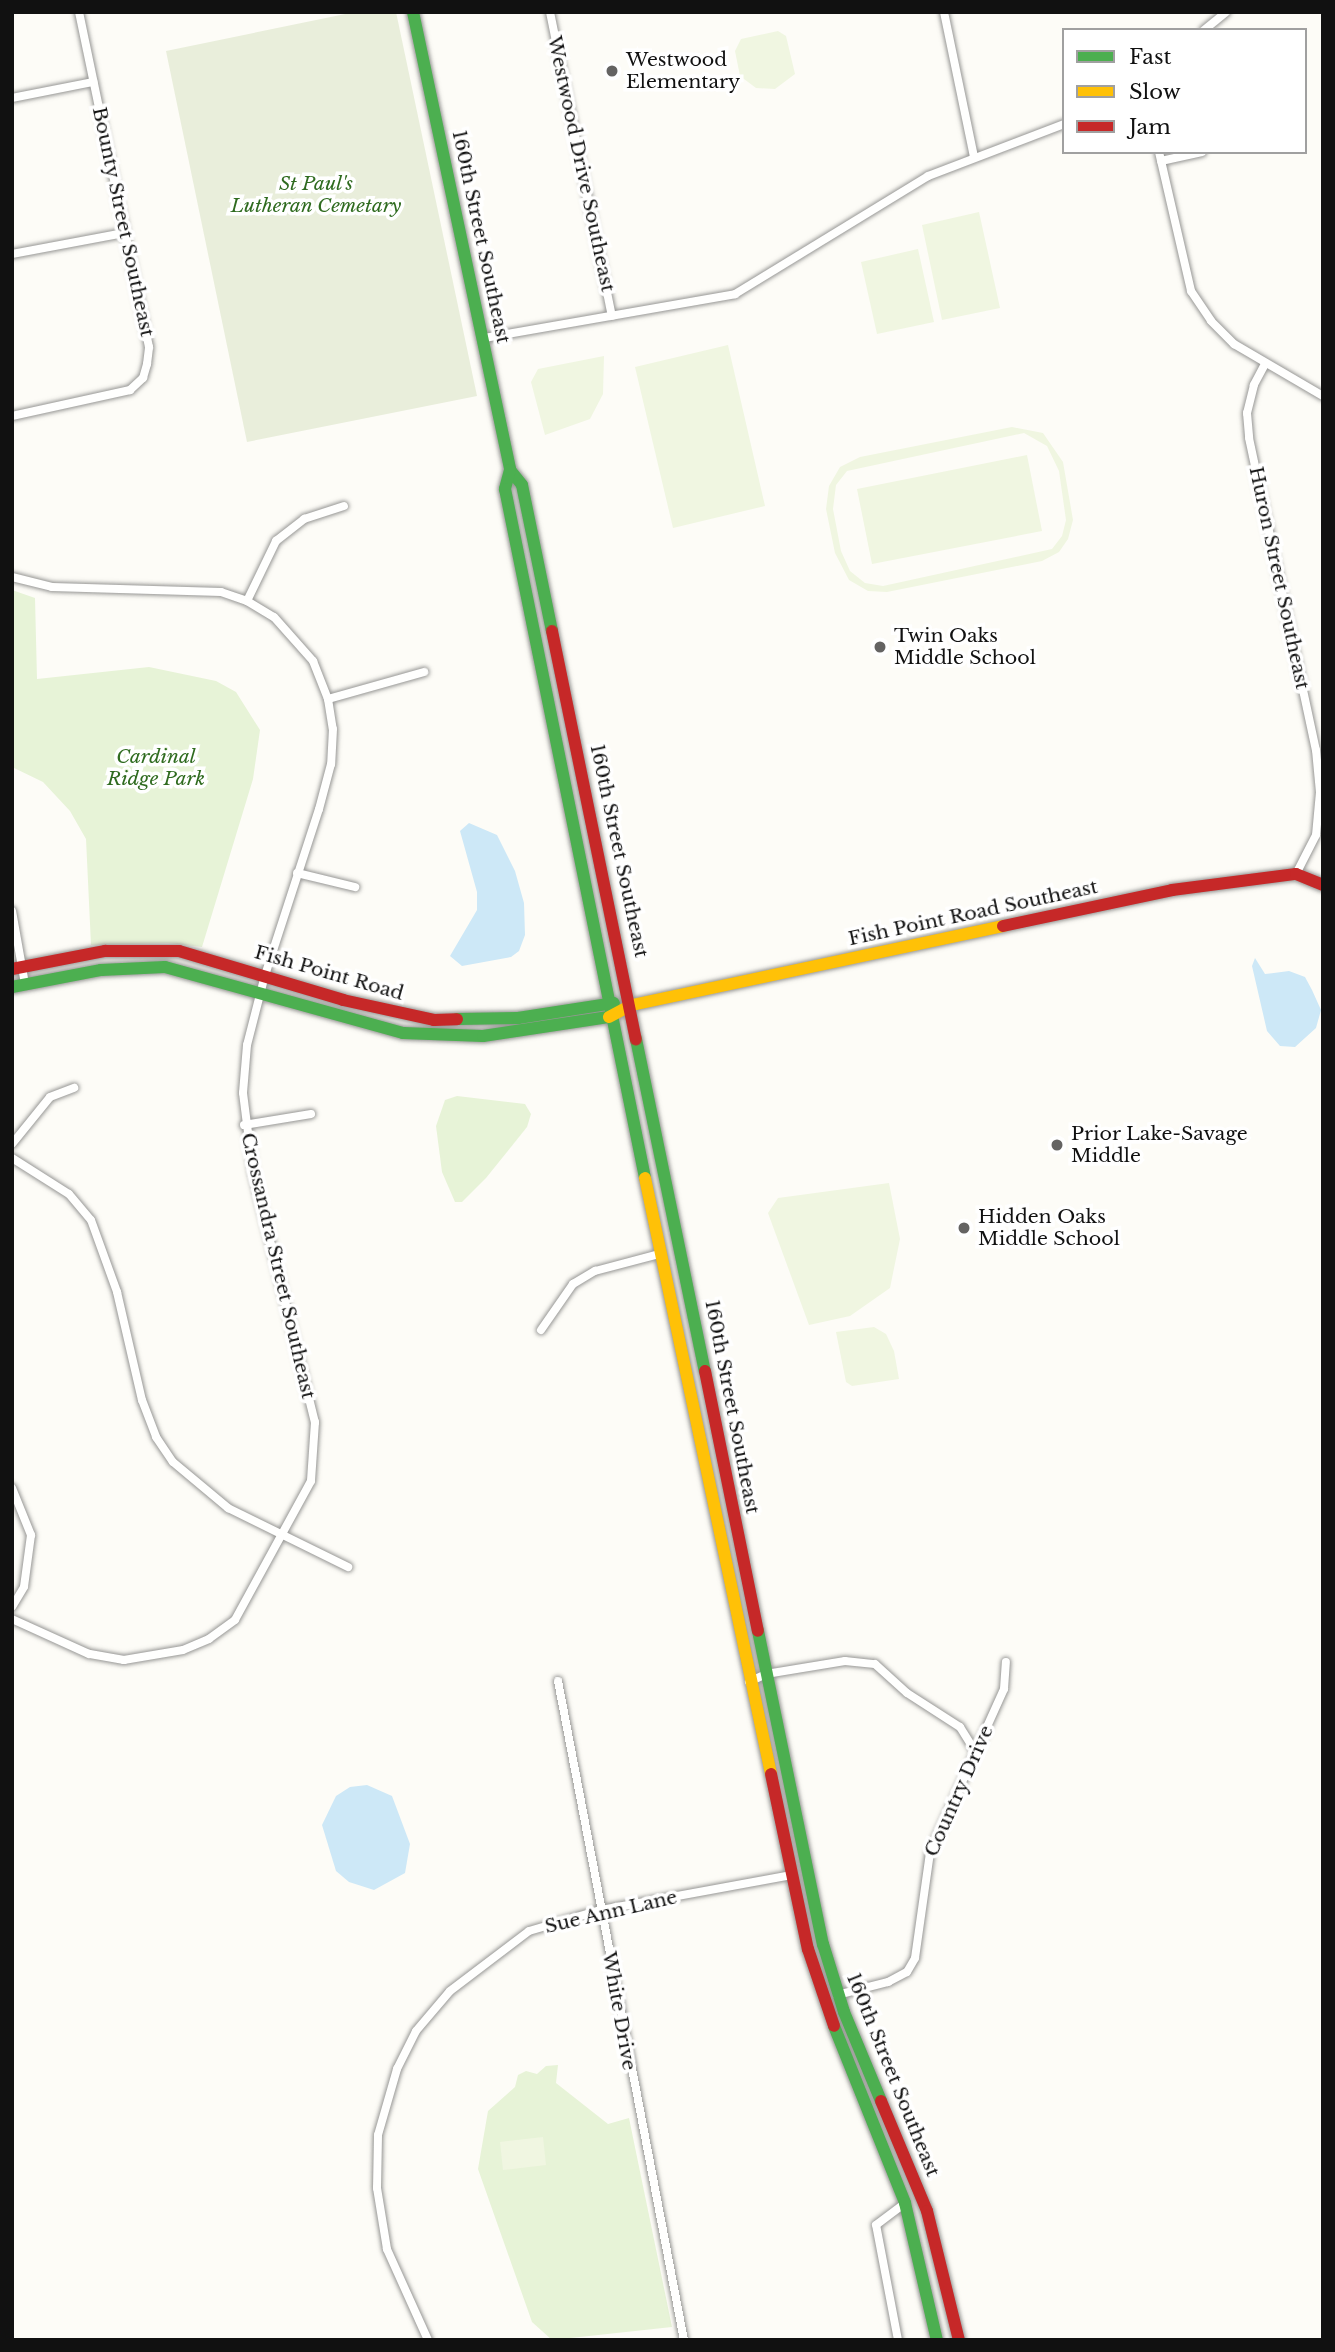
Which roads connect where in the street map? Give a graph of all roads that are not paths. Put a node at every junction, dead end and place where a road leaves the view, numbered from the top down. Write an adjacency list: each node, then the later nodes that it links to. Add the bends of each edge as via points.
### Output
1 (79, 12): 7 (street, Bounty Street Southeast)
2 (413, 12): 16 (street, 160th Street Southeast)
3 (550, 12): 15 (street, Westwood Drive Southeast)
4 (944, 12): 11 (street)
5 (1226, 12): 6 (street)
6 (1206, 28)
7 (93, 82): 8 (street); 13 (street, Bounty Street Southeast)
8 (12, 98)
9 (1062, 125): 11 (street)
10 (1185, 154): 12 (street)
11 (974, 157): 15 (street, via 884,200 774,274 735,294)
12 (1160, 157): 17 (street, via 1191,291 1234,344)
13 (124, 233): 14 (street); 19 (street, Bounty Street Southeast, via 149,347 143,378 112,397)
14 (12, 254)
15 (612, 316): 16 (street)
16 (484, 338): 20 (street, 160th Street Southeast)
17 (1265, 364): 18 (street); 26 (street, Huron Street Southeast, via 1247,413 1250,438)
18 (1323, 396)
19 (12, 416)
20 (510, 470): 36 (street, 160th Street Southeast, via 505,489); 37 (street, 160th Street Southeast, via 522,485)
21 (344, 506): 23 (street, via 304,519 276,541)
22 (12, 577): 23 (street, Crossandra Street Southeast, via 52,587 197,590)
23 (247, 601): 25 (street, Crossandra Street Southeast, via 297,639 313,661)
24 (424, 672): 25 (street)
25 (328, 699): 27 (street, Crossandra Street Southeast, via 331,764)
26 (1319, 750): 28 (street, Huron Street Southeast, via 1316,835)
27 (297, 873): 30 (street); 33 (street, Crossandra Street Southeast)
28 (1296, 874): 29 (street, Fish Point Road Southeast); 37 (street, Fish Point Road Southeast, via 1172,890)
29 (1323, 884)
30 (355, 887)
31 (12, 911): 32 (street)
32 (17, 968): 33 (street, Fish Point Road, via 105,951 179,951); 34 (street)
33 (265, 975): 35 (street, Crossandra Street Southeast); 36 (street, Fish Point Road, via 343,1000 434,1020 518,1018)
34 (19, 986): 35 (street, Fish Point Road, via 101,970 165,967)
35 (261, 992): 38 (street, Fish Point Road, via 402,1033 440,1037 537,1031); 41 (street, Crossandra Street Southeast, via 247,1045)
36 (607, 1002): 37 (street, Fish Point Road); 38 (street, 160th Street Southeast)
37 (632, 1005): 38 (street, Fish Point Road); 52 (street, 160th Street Southeast)
38 (610, 1017): 44 (street, 160th Street Southeast)
39 (74, 1088): 42 (street, via 50,1097)
40 (311, 1114): 41 (street)
41 (244, 1125): 47 (street, Crossandra Street Southeast, via 315,1422 311,1480)
42 (12, 1144)
43 (12, 1158): 47 (street, via 69,1194 91,1220 106,1256 142,1400 156,1437 173,1462 228,1508)
44 (659, 1254): 45 (street, via 594,1271 573,1284); 54 (street, 160th Street Southeast)
45 (541, 1330)
46 (12, 1488): 49 (street, via 31,1535 24,1587)
47 (282, 1538): 48 (street); 50 (street, Crossandra Street Southeast, via 235,1620 183,1650 124,1660 89,1654)
48 (348, 1567)
49 (12, 1607)
50 (12, 1619)
51 (1006, 1662): 55 (street, Country Drive, via 1004,1689)
52 (766, 1674): 54 (street); 55 (street, via 845,1661 875,1664 907,1693 960,1727); 58 (street, 160th Street Southeast)
53 (558, 1681): 57 (street, White Drive)
54 (749, 1682): 56 (street, 160th Street Southeast)
55 (974, 1749): 58 (street, Country Drive, via 972,1766 930,1853 915,1958 907,1972 888,1982)
56 (792, 1875): 57 (street, Sue Ann Lane); 59 (street, 160th Street Southeast, via 823,1998)
57 (601, 1910): 60 (street, Sue Ann Lane, via 529,1931 475,1969 416,2032 397,2069 378,2135 377,2188 387,2249); 61 (street, White Drive)
58 (837, 1995): 64 (street, 160th Street Southeast, via 927,2211)
59 (905, 2203): 62 (street, via 876,2225); 63 (street, 160th Street Southeast)
60 (428, 2340)
61 (684, 2340)
62 (898, 2340)
63 (937, 2340)
64 (959, 2340)

